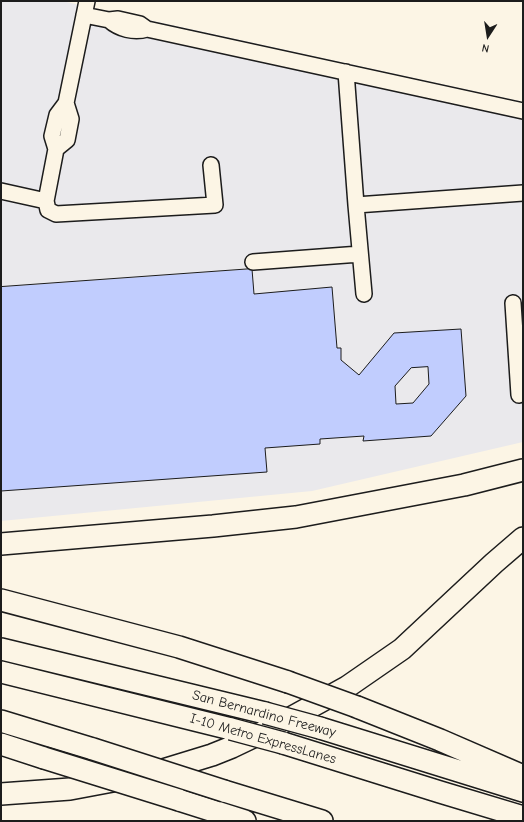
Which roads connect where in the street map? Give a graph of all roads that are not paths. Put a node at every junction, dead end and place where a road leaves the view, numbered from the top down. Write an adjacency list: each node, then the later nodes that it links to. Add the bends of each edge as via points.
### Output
1 (86, 8): 2 (lane, via 117,26 139,32 147,29); 7 (lane, via 66,103 57,115 52,136 56,149)
2 (346, 72): 3 (lane); 8 (lane)
3 (523, 111)
4 (211, 165): 7 (lane, via 215,205 56,214 48,210)
5 (1, 191): 7 (lane)
6 (523, 193): 8 (lane)
7 (46, 201)
8 (356, 205): 9 (lane)
9 (360, 254): 10 (lane); 11 (lane)
10 (252, 262)
11 (364, 294)
12 (513, 303): 13 (lane)
13 (519, 395)
14 (523, 470): 16 (highway, via 464,485 296,517)
15 (523, 538): 24 (highway, via 402,649 347,687 276,726 212,755 150,774 70,789)
16 (1, 544)
17 (5, 601): 22 (highway, bridge, via 199,652 288,682 440,740)
18 (1, 649): 23 (highway, San Bernardino Freeway, bridge, via 265,713)
19 (1, 672): 25 (highway, I-10 Metro ExpressLanes, bridge, via 283,743)
20 (1, 721): 27 (highway, bridge)
21 (1, 744): 26 (highway, bridge)
22 (523, 776)
23 (523, 791)
24 (1, 794)
25 (523, 817)
26 (245, 821)
27 (322, 821)

